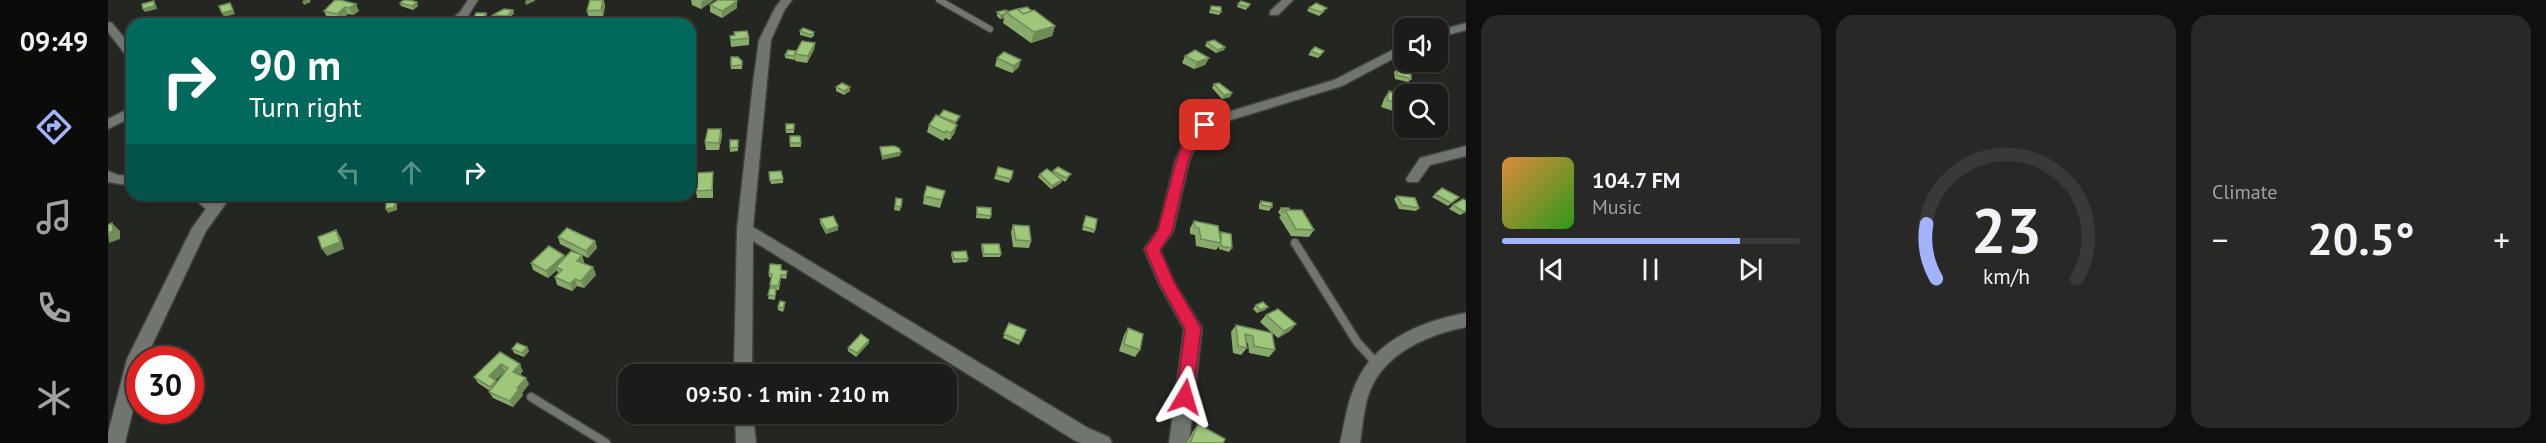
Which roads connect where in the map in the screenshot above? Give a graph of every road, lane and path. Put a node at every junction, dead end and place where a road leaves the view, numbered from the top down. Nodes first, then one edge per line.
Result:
1 (473, 0) edge
2 (787, 0) edge
3 (939, 0) edge
4 (1288, 0) edge
5 (1274, 13) dead end
6 (459, 18) edge
7 (108, 25) edge
8 (1466, 26) edge
9 (990, 30) dead end
10 (1448, 32) edge
11 (126, 48) edge
12 (1394, 53) edge
13 (126, 114) edge
14 (108, 125) edge
15 (1466, 151) edge
16 (108, 176) edge
17 (1413, 179) dead end
18 (126, 181) edge
19 (220, 202) edge
20 (746, 229) junction
21 (1295, 243) dead end
22 (1466, 321) edge
23 (743, 364) edge
24 (1378, 365) junction
25 (531, 397) dead end
26 (745, 424) edge
27 (115, 443) edge
28 (606, 443) edge
29 (746, 443) edge
30 (1102, 443) edge
31 (1179, 443) edge
32 (1350, 443) edge

1 - 6 street
2 - 20 street
3 - 9 lane
4 - 5 street
7 - 11 street
8 - 10 street
12 - 31 street
13 - 14 street
15 - 17 street
16 - 18 street
19 - 27 street
20 - 23 street
20 - 30 street
21 - 24 lane
22 - 24 street
24 - 32 street
25 - 28 lane
26 - 29 street

